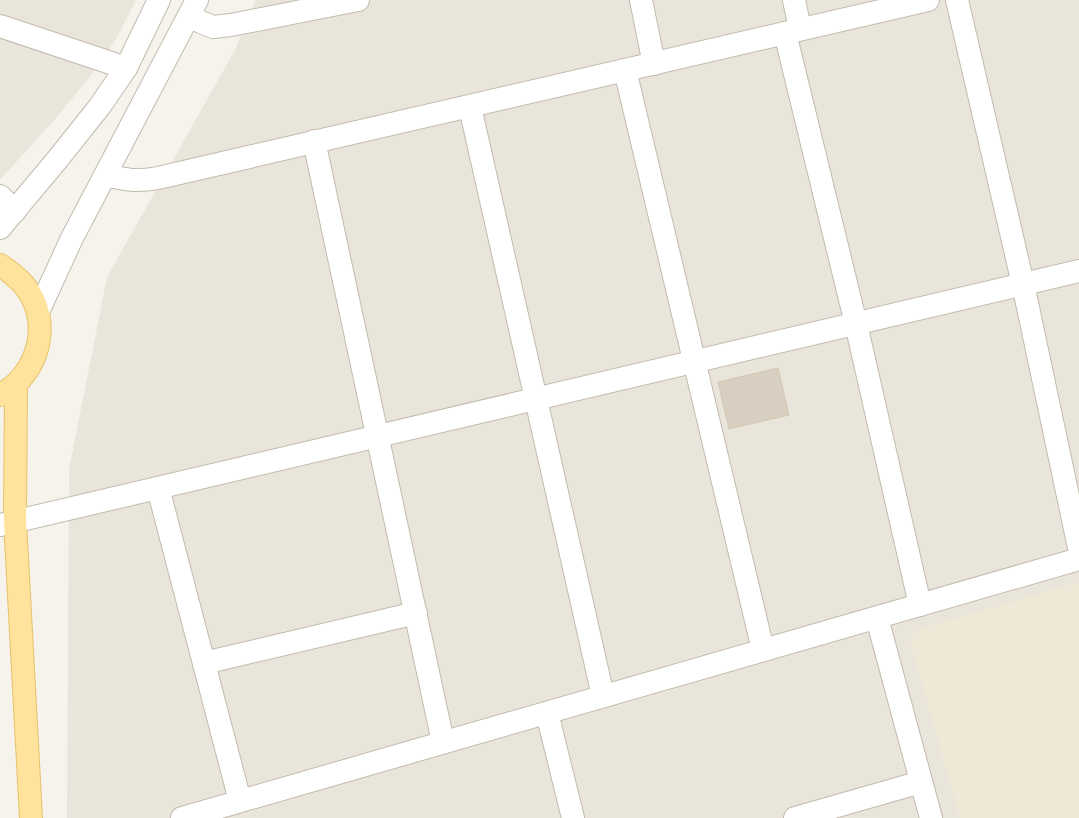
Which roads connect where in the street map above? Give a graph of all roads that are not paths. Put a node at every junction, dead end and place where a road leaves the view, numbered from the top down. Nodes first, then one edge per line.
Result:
1 (159, 0) edge
2 (358, 0) edge
3 (641, 0) edge
4 (794, 0) edge
5 (928, 0) edge
6 (957, 0) edge
7 (193, 8) edge
8 (0, 26) edge
9 (792, 31) junction
10 (654, 64) junction
11 (126, 68) junction
12 (625, 70) junction
13 (470, 106) junction
14 (314, 142) junction
15 (106, 175) junction
16 (8, 203) edge
17 (0, 228) edge
18 (0, 265) edge
19 (1079, 271) edge
20 (1023, 284) junction
21 (38, 312) junction
22 (856, 324) junction
23 (694, 362) junction
24 (8, 390) edge
25 (536, 399) junction
26 (377, 436) junction
27 (158, 488) junction
28 (8, 523) edge
29 (1079, 548) edge
30 (1079, 559) edge
31 (920, 605) junction
32 (416, 613) junction
33 (877, 618) junction
34 (763, 650) junction
35 (204, 663) junction
36 (603, 696) junction
37 (547, 713) junction
38 (444, 742) junction
39 (921, 782) junction
40 (240, 801) junction
41 (215, 813) edge
42 (31, 818) edge
43 (182, 818) edge
44 (574, 818) edge
45 (795, 818) edge
46 (931, 818) edge

1 - 11 street
2 - 7 street
3 - 10 street
4 - 9 street
5 - 9 street
6 - 20 street
7 - 15 street
8 - 11 street
9 - 10 street
9 - 22 street
10 - 12 street
11 - 16 street
12 - 13 street
12 - 23 street
13 - 14 street
13 - 25 street
14 - 15 street
14 - 26 street
15 - 21 street
16 - 17 street
18 - 21 main road
19 - 20 street
20 - 22 street
20 - 29 street
21 - 24 main road
22 - 23 street
22 - 31 street
23 - 25 street
23 - 34 street
24 - 28 main road
25 - 26 street
25 - 36 street
26 - 27 street
26 - 32 street
27 - 28 street
27 - 35 street
28 - 42 main road
30 - 31 street
31 - 33 street
32 - 35 street
32 - 38 street
33 - 34 street
33 - 39 street
34 - 36 street
35 - 40 street
36 - 37 street
37 - 38 street
37 - 44 street
38 - 40 street
39 - 45 street
39 - 46 street
40 - 41 street
41 - 43 street

